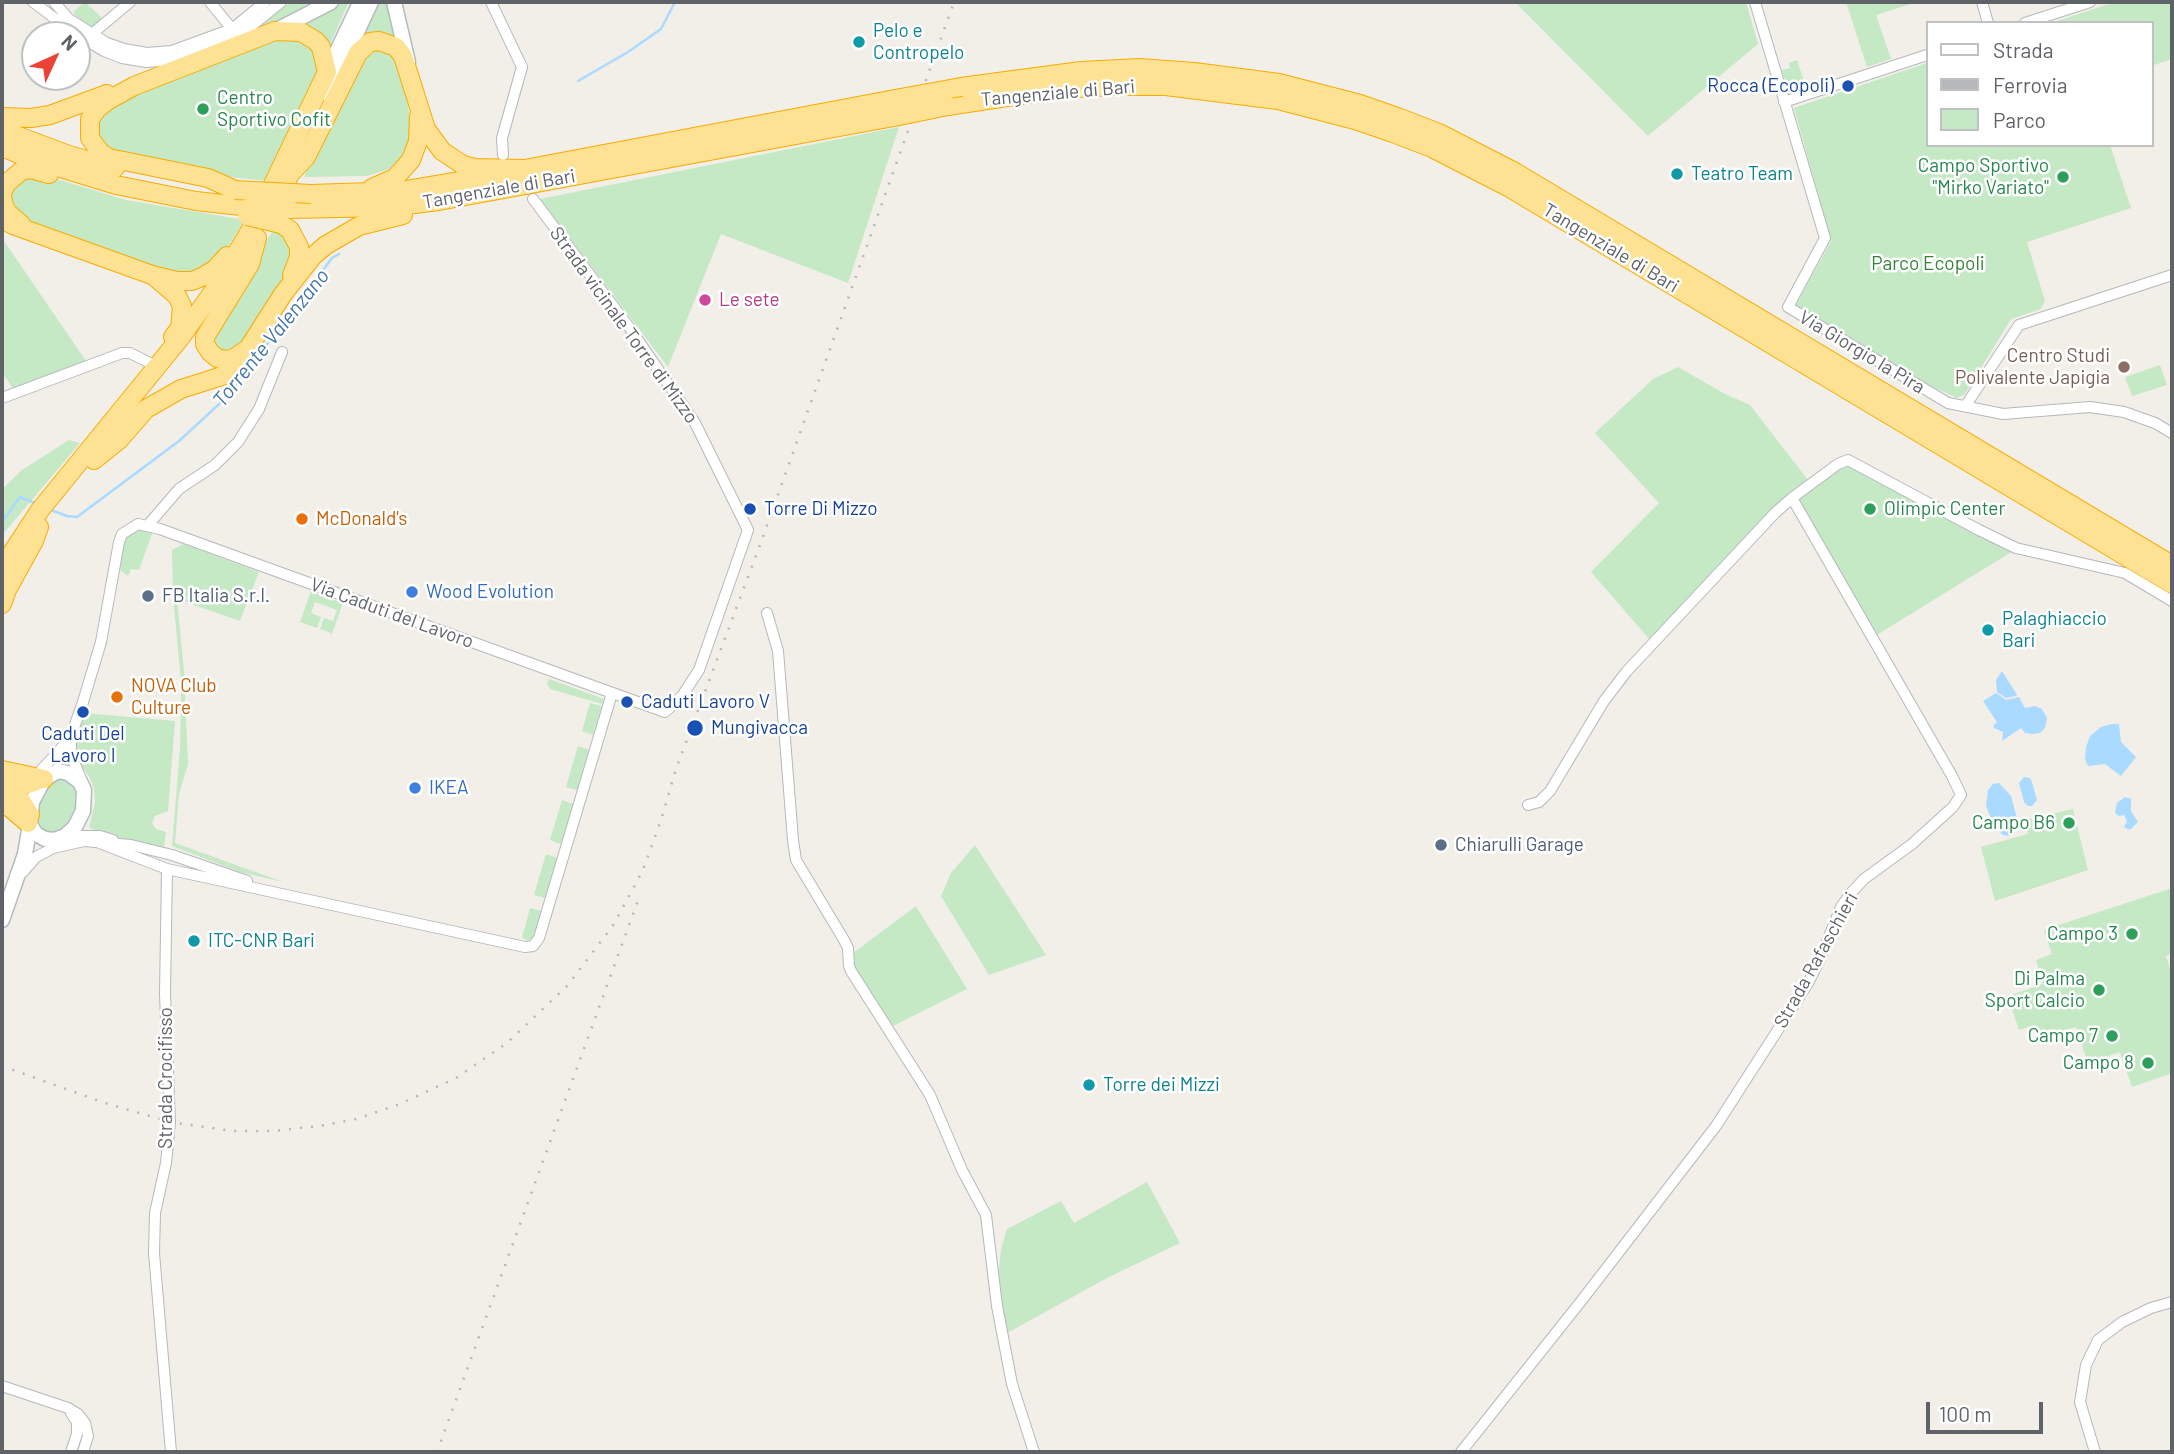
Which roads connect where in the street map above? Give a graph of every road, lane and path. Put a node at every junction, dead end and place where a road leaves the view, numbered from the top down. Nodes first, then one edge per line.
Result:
1 (33, 2) edge
2 (54, 2) edge
3 (130, 2) edge
4 (210, 2) edge
5 (265, 2) edge
6 (281, 2) edge
7 (331, 2) edge
8 (361, 2) edge
9 (371, 2) edge
10 (394, 2) edge
11 (491, 2) edge
12 (1755, 2) edge
13 (1982, 2) edge
14 (2090, 2) edge
15 (58, 21) edge
16 (1987, 21) edge
17 (2031, 21) edge
18 (232, 29) junction
19 (275, 31) junction
20 (92, 34) junction
21 (91, 44) edge
22 (1926, 55) edge
23 (408, 68) junction
24 (327, 72) junction
25 (134, 86) junction
26 (1784, 102) junction
27 (897, 107) junction
28 (419, 108) junction
29 (2, 117) edge
30 (2, 130) edge
31 (2, 147) edge
32 (503, 155) dead end
33 (524, 169) junction
34 (290, 174) junction
35 (116, 185) junction
36 (508, 189) junction
37 (235, 190) junction
38 (354, 193) junction
39 (533, 199) dead end
40 (285, 217) junction
41 (2, 219) edge
42 (252, 222) junction
43 (37, 233) junction
44 (152, 275) junction
45 (2172, 275) edge
46 (283, 294) junction
47 (246, 350) junction
48 (282, 352) dead end
49 (152, 364) junction
50 (2, 398) edge
51 (127, 404) junction
52 (1966, 405) junction
53 (2172, 433) edge
54 (94, 460) junction
55 (1792, 498) junction
56 (40, 520) junction
57 (148, 525) junction
58 (748, 530) joint
59 (2137, 544) junction
60 (2, 551) edge
61 (2172, 554) edge
62 (2172, 565) edge
63 (2, 568) edge
64 (2172, 584) edge
65 (2, 585) edge
66 (2172, 601) edge
67 (2, 604) edge
68 (767, 614) dead end
69 (612, 694) junction
70 (72, 733) junction
71 (2, 770) edge
72 (39, 775) junction
73 (2, 785) edge
74 (84, 790) junction
75 (2, 801) edge
76 (1528, 805) dead end
77 (30, 820) junction
78 (65, 836) junction
79 (97, 842) junction
80 (131, 845) junction
81 (167, 869) junction
82 (16, 881) junction
83 (291, 896) junction
84 (4, 914) edge
85 (2172, 1302) edge
86 (2, 1386) edge
87 (68, 1408) junction
88 (71, 1452) edge
89 (83, 1452) edge
90 (171, 1452) edge
91 (1034, 1452) edge
92 (1461, 1452) edge
93 (2095, 1452) edge

1 - 15 street
2 - 20 street
3 - 20 street
4 - 18 street
5 - 18 street
6 - 21 street
7 - 19 main road
8 - 24 main road
9 - 34 main road
10 - 23 main road
11 - 32 street
12 - 26 street, Via Giorgio la Pira
13 - 16 street
14 - 17 street
18 - 20 street
19 - 24 highway
19 - 25 highway
22 - 26 street
23 - 28 highway
23 - 34 highway
24 - 42 highway
25 - 29 highway
25 - 37 highway
26 - 52 street, Via Giorgio la Pira
27 - 33 highway, Tangenziale di Bari
27 - 36 highway, Tangenziale di Bari
27 - 59 highway, Tangenziale di Bari, bridge
27 - 64 highway, Tangenziale di Bari, bridge
28 - 33 highway
28 - 38 highway
30 - 37 highway, Tangenziale di Bari
31 - 35 highway, Tangenziale di Bari
33 - 38 highway, Tangenziale di Bari
34 - 42 highway
35 - 42 highway, Tangenziale di Bari
35 - 43 highway
36 - 40 highway, Tangenziale di Bari
36 - 46 highway
37 - 38 highway, Tangenziale di Bari, bridge
39 - 58 street, Strada vicinale Torre di Mizzo
40 - 42 highway, Tangenziale di Bari, bridge
40 - 46 highway
41 - 43 highway
42 - 44 highway
42 - 47 highway
42 - 51 highway
42 - 54 highway
43 - 44 highway
44 - 49 highway
45 - 52 street
46 - 47 highway
47 - 54 highway
48 - 57 street
49 - 50 street
49 - 51 highway
51 - 56 highway
52 - 53 street
54 - 56 highway
55 - 66 street
55 - 76 street
55 - 92 street, Strada Rafaschieri
56 - 60 highway
56 - 63 highway
56 - 65 highway
56 - 67 highway
57 - 69 street, Via Caduti del Lavoro
57 - 70 street
58 - 69 street, Via Caduti del Lavoro
59 - 61 highway
59 - 62 highway, Tangenziale di Bari
68 - 91 street
69 - 83 street
70 - 72 street
70 - 74 street
71 - 72 highway
72 - 73 highway
72 - 74 main road
72 - 77 main road
73 - 77 highway
74 - 78 main road
75 - 77 highway
77 - 78 main road
77 - 82 main road
78 - 80 street
79 - 80 street
79 - 81 street
79 - 82 street
80 - 83 street
81 - 83 street
81 - 90 street, Strada Crocifisso
82 - 84 main road
85 - 93 street
86 - 87 street
87 - 88 street
87 - 89 street

